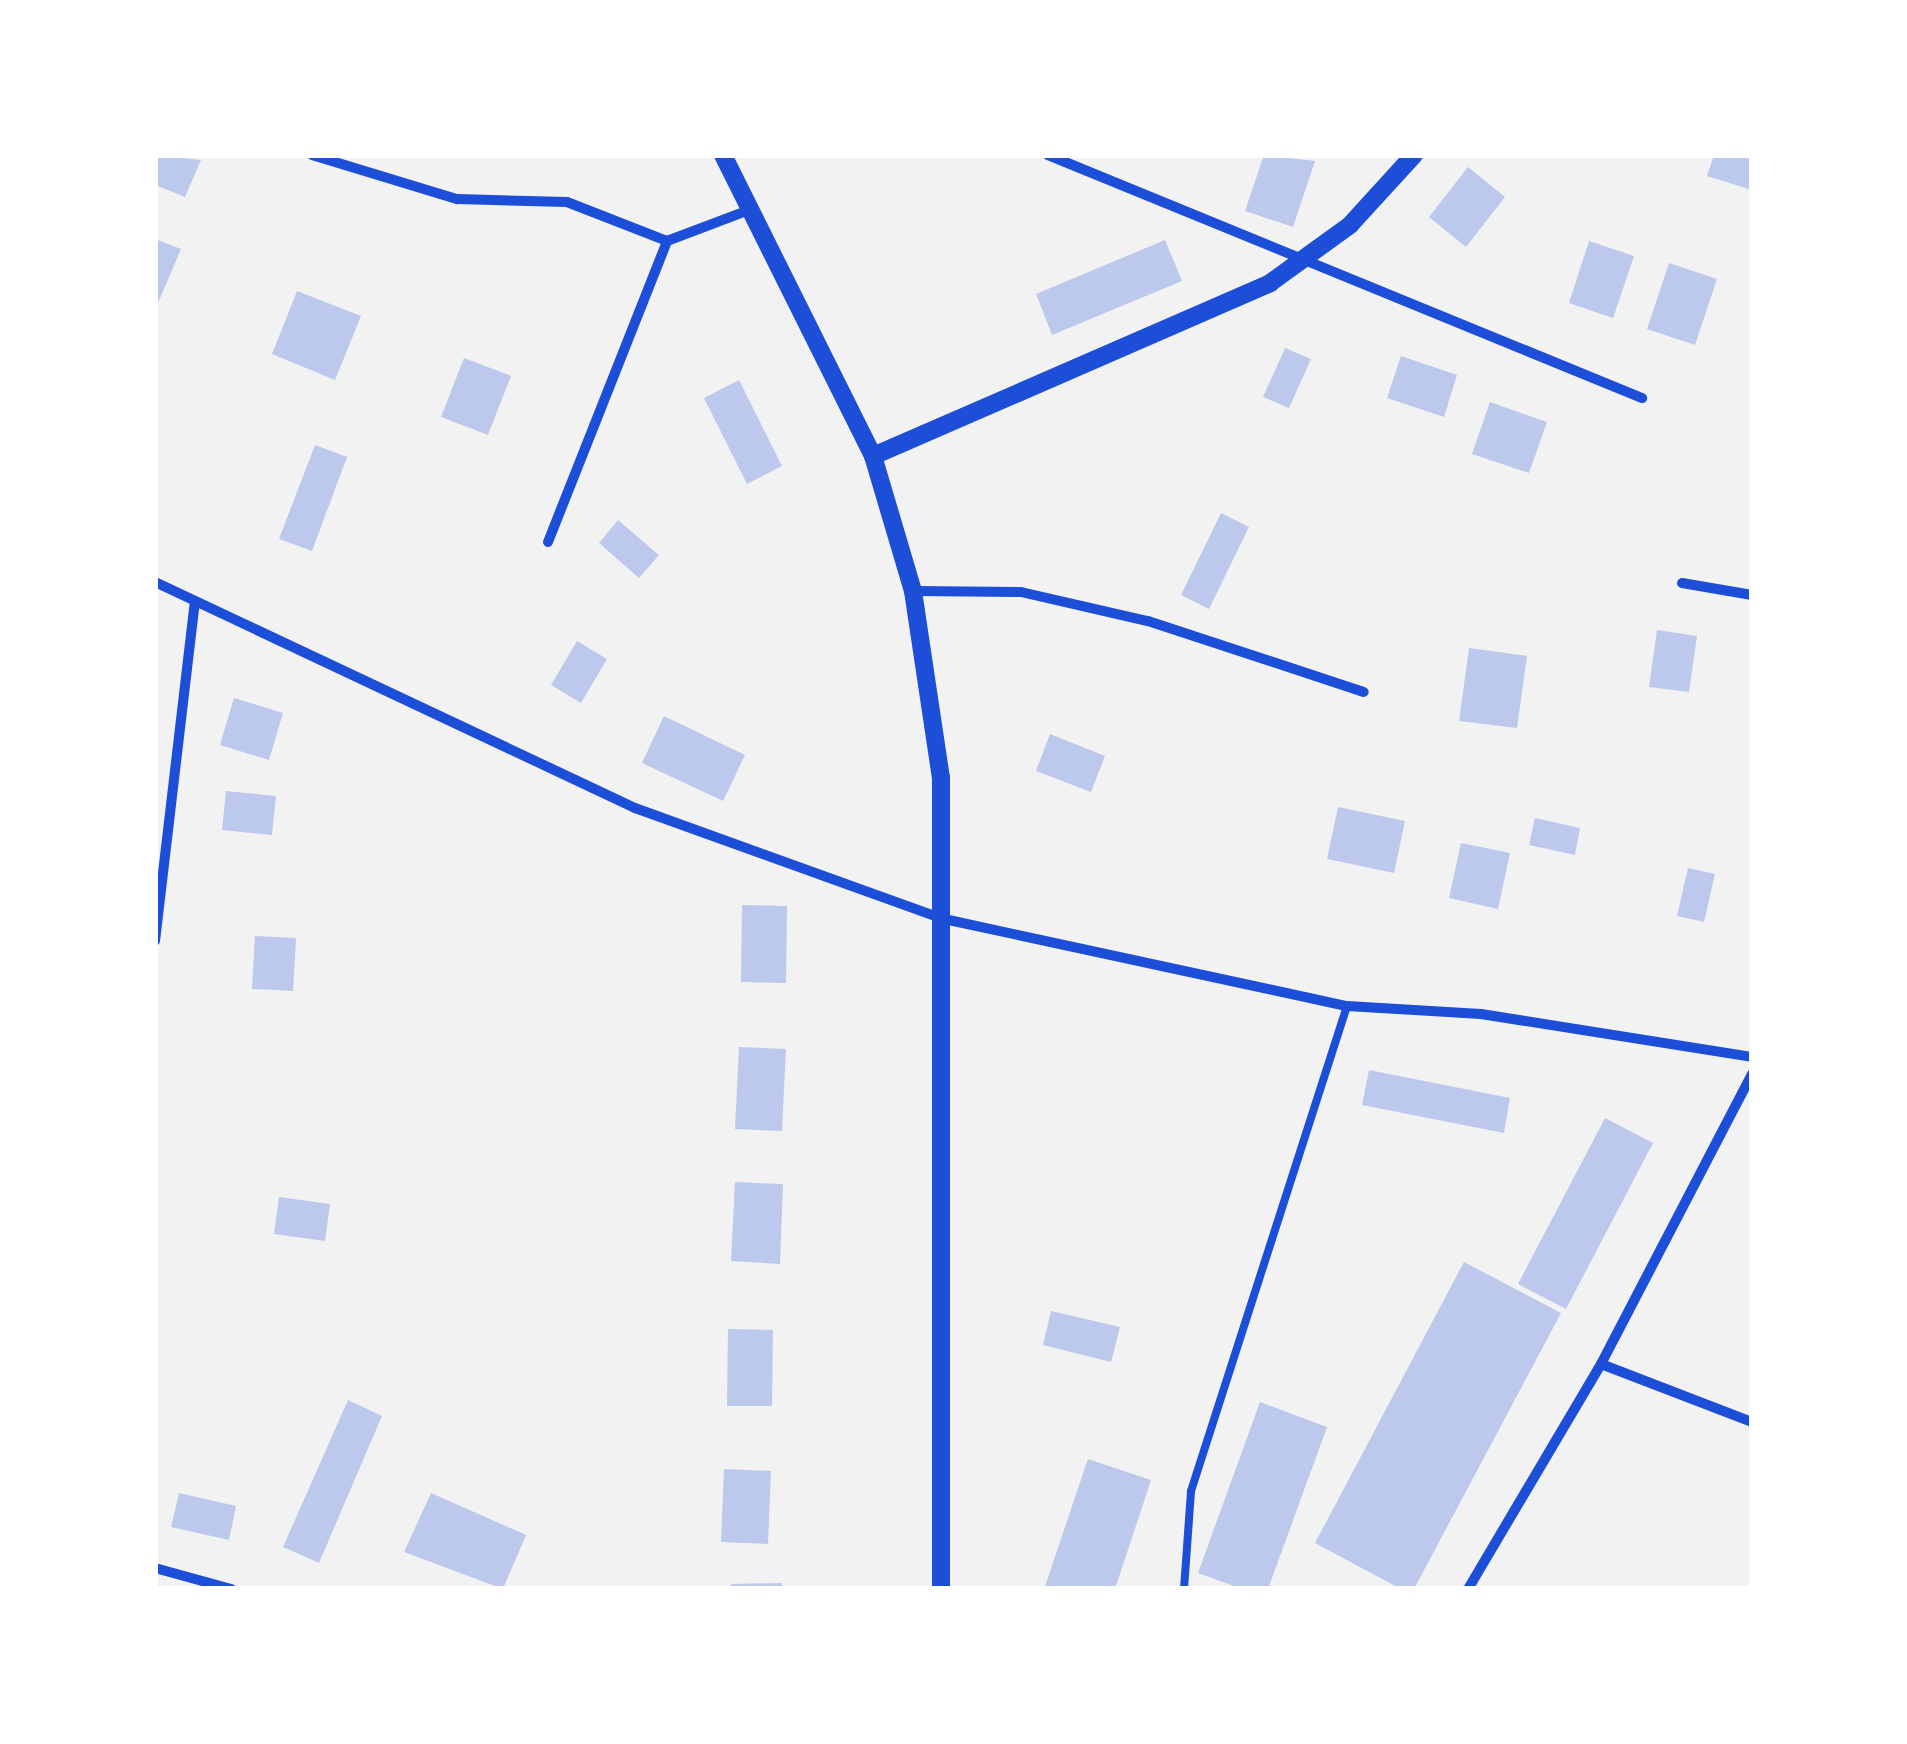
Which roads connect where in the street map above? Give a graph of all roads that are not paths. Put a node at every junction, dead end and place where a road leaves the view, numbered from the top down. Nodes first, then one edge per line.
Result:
1 (312, 155) edge
2 (723, 155) edge
3 (1048, 155) edge
4 (1414, 155) edge
5 (749, 210) junction
6 (667, 241) junction
7 (1297, 263) junction
8 (1642, 398) dead end
9 (873, 456) junction
10 (548, 542) dead end
11 (155, 582) edge
12 (1682, 584) dead end
13 (913, 590) junction
14 (1752, 595) edge
15 (195, 601) junction
16 (1364, 692) dead end
17 (944, 919) junction
18 (155, 942) edge
19 (1346, 1006) junction
20 (1752, 1057) edge
21 (1752, 1074) edge
22 (1601, 1364) junction
23 (1752, 1422) edge
24 (155, 1568) edge
25 (230, 1589) edge
26 (941, 1589) edge
27 (1184, 1589) edge
28 (1468, 1589) edge

1 - 6 street
2 - 5 street
3 - 7 street
4 - 7 street
5 - 6 street
5 - 9 street
6 - 10 street
7 - 8 street
7 - 9 street
9 - 13 street
11 - 15 street
12 - 14 street
13 - 16 street
13 - 17 street
15 - 17 street
15 - 18 street
17 - 19 street
17 - 26 street
19 - 20 street
19 - 27 lane
21 - 22 street
22 - 23 street
22 - 28 street
24 - 25 street

